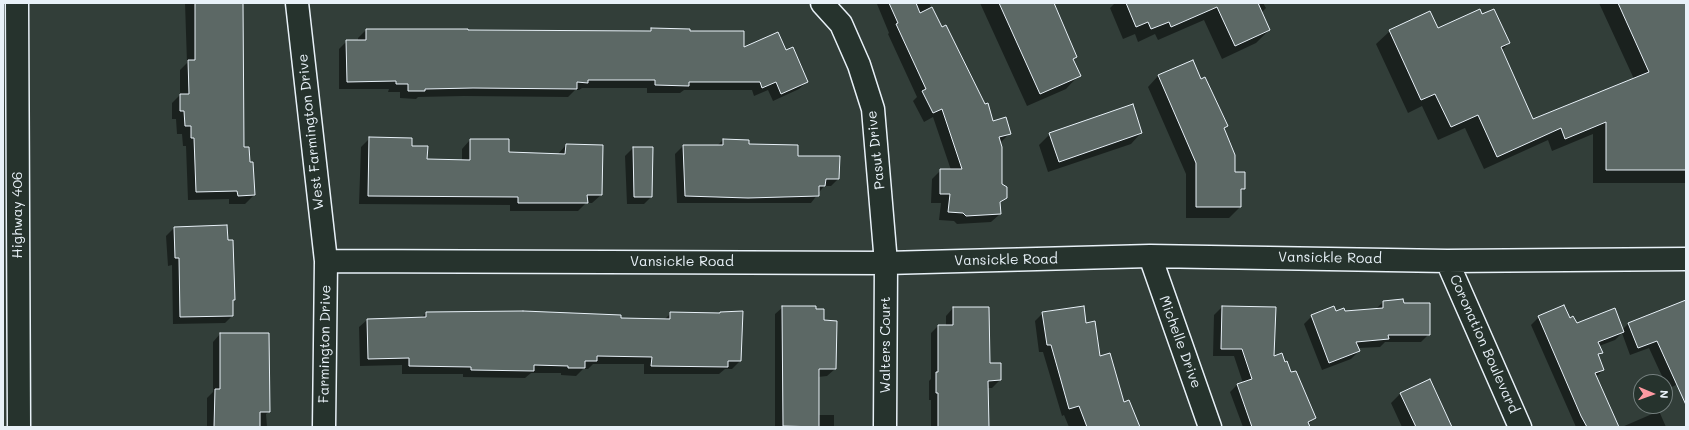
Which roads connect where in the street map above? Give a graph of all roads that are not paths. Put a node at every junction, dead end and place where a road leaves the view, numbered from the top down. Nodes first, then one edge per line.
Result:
1 (17, 3) edge
2 (297, 3) edge
3 (822, 3) edge
4 (1150, 256) junction
5 (1686, 260) edge
6 (326, 261) junction
7 (1447, 261) junction
8 (886, 263) junction
9 (19, 427) edge
10 (324, 427) edge
11 (886, 427) edge
12 (1210, 427) edge
13 (1520, 427) edge

1 - 9 main road, Highway 406
2 - 6 main road, West Farmington Drive
3 - 8 main road, Pasut Drive
4 - 7 main road, Vansickle Road
4 - 8 main road, Vansickle Road
4 - 12 main road, Michelle Drive
5 - 7 main road, Vansickle Road
6 - 8 main road, Vansickle Road
6 - 10 main road, Farmington Drive
7 - 13 main road, Coronation Boulevard
8 - 11 main road, Walters Court

